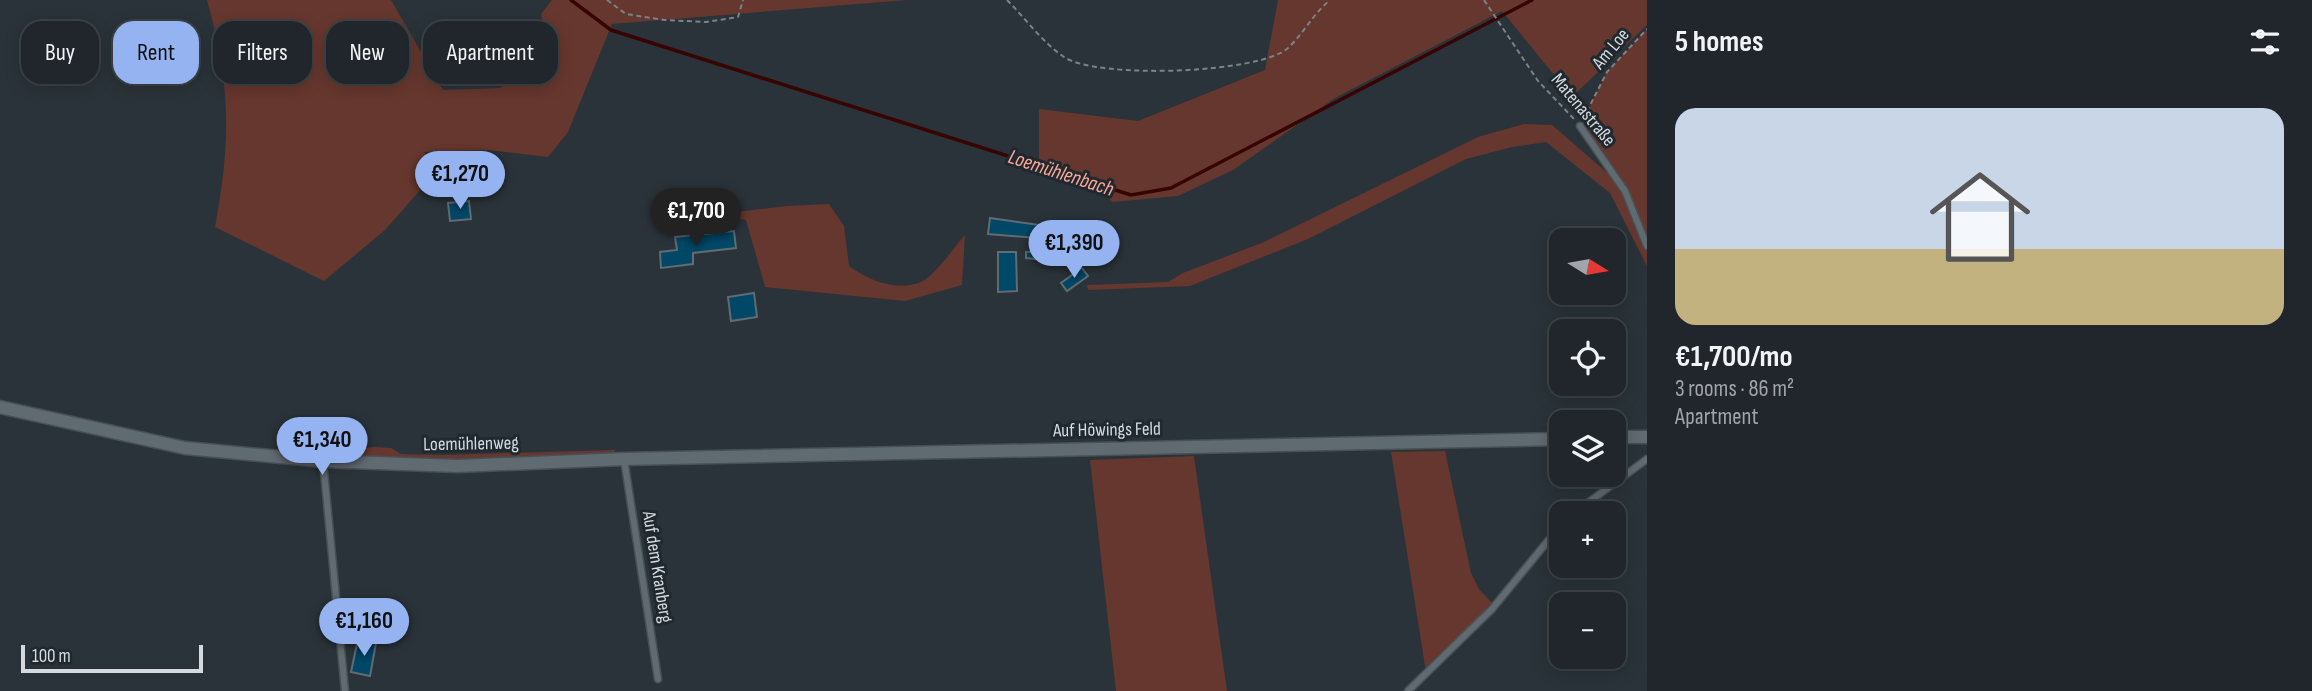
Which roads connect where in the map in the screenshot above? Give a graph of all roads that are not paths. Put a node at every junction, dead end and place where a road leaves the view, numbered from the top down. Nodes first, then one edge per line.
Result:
1 (1580, 125) road end
2 (1647, 246) edge
3 (0, 407) edge
4 (1626, 437) edge
5 (1647, 437) edge
6 (1549, 439) edge
7 (624, 459) junction
8 (653, 459) joint
9 (1647, 459) edge
10 (323, 461) junction
11 (1590, 501) edge
12 (1549, 540) edge
13 (658, 679) dead end
14 (345, 691) edge
15 (1408, 691) edge

1 - 2 lane, Matenastraße
3 - 10 street, Loemühlenweg
4 - 5 street
6 - 8 street, Auf Höwings Feld
7 - 8 street, Loemühlenweg
7 - 10 street, Loemühlenweg
7 - 13 lane, Auf dem Kranberg
9 - 11 lane
10 - 14 lane
12 - 15 lane

